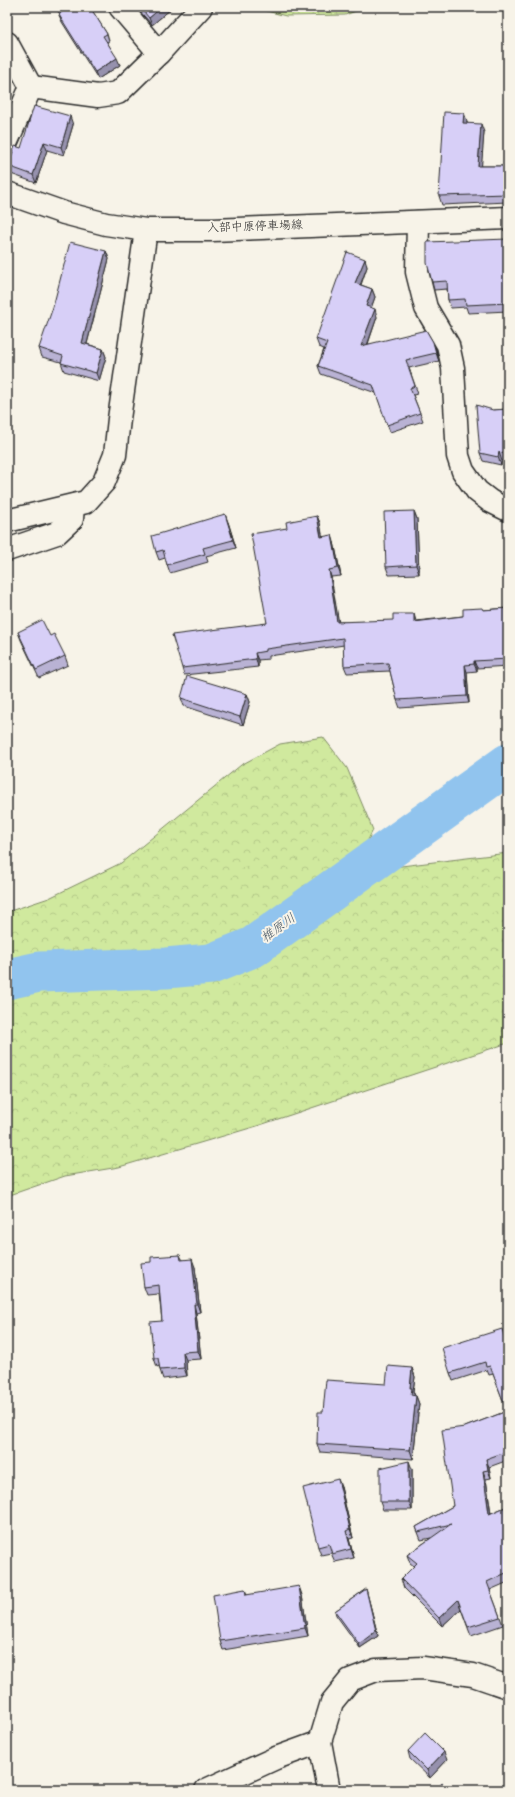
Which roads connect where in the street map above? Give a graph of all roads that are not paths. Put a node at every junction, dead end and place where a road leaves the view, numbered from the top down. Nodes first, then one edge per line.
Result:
1 (120, 7) edge
2 (201, 7) edge
3 (7, 43) edge
4 (159, 53) junction
5 (31, 87) junction
6 (7, 141) edge
7 (7, 193) edge
8 (508, 218) edge
9 (418, 222) junction
10 (146, 230) junction
11 (73, 506) junction
12 (508, 510) edge
13 (7, 519) edge
14 (7, 550) edge
15 (508, 1687) edge
16 (320, 1742) junction
17 (326, 1789) edge
18 (206, 1790) edge

1 - 4 street
2 - 4 street
3 - 5 street
4 - 5 street
5 - 6 street
7 - 10 street, 入部中原停車場線
8 - 9 street, 入部中原停車場線
9 - 10 street, 入部中原停車場線
9 - 12 street
10 - 11 street
11 - 13 street
11 - 14 street
15 - 16 street
16 - 17 street
16 - 18 street

